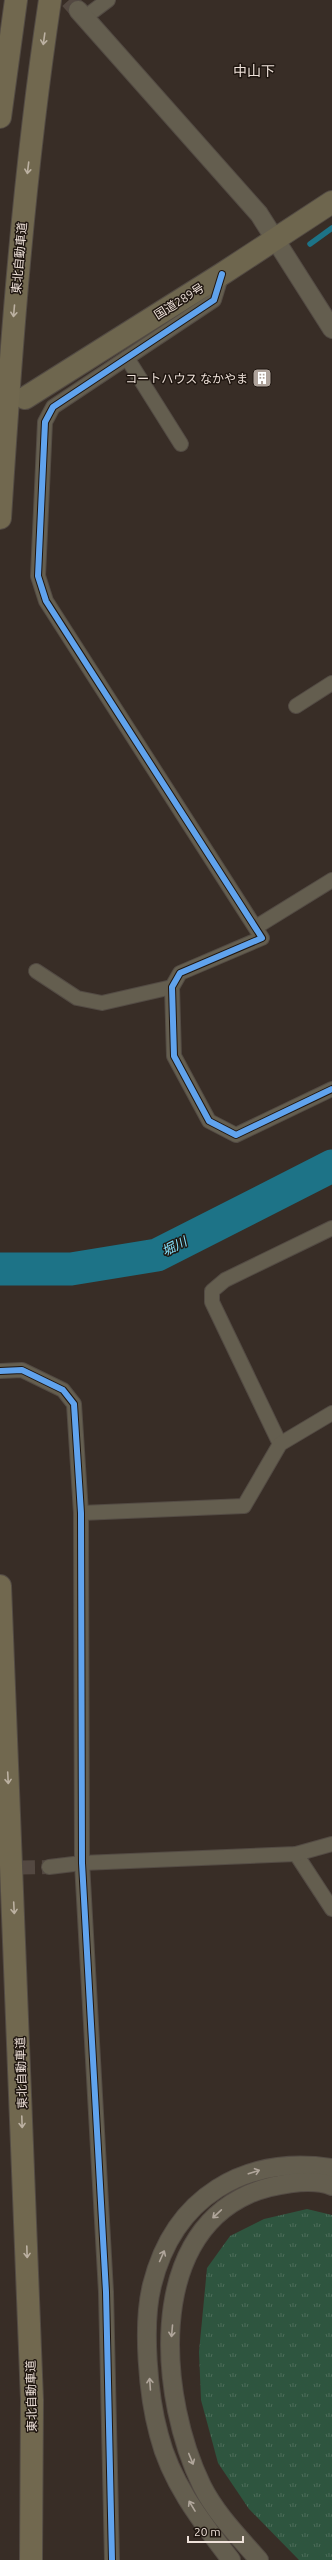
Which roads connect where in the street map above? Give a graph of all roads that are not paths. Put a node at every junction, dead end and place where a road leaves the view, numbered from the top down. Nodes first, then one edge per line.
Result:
1 (16, 0) edge
2 (50, 0) edge
3 (108, 0) edge
4 (83, 9) edge
5 (0, 117) edge
6 (332, 202) edge
7 (275, 238) junction
8 (222, 274) junction
9 (332, 329) edge
10 (127, 358) junction
11 (25, 398) dead end
12 (181, 444) dead end
13 (0, 518) edge
14 (332, 683) edge
15 (296, 706) dead end
16 (332, 880) edge
17 (256, 927) junction
18 (36, 971) dead end
19 (172, 987) junction
20 (332, 1089) edge
21 (332, 1228) edge
22 (0, 1371) edge
23 (332, 1413) edge
24 (280, 1444) junction
25 (81, 1513) junction
26 (0, 1586) edge
27 (332, 1844) edge
28 (296, 1854) junction
29 (82, 1863) junction
30 (49, 1867) tunnel mouth
31 (332, 1909) edge
32 (332, 2168) edge
33 (332, 2186) edge
34 (31, 2560) edge
35 (112, 2560) edge
36 (231, 2560) edge
37 (259, 2560) edge

1 - 5 highway
2 -> 13 highway, 東北自動車道
3 - 4 street
4 - 7 street
6 - 7 highway, 国道289号
7 - 8 highway, 国道289号
7 - 9 street
8 - 10 street
8 - 11 highway, 国道289号
10 - 12 street
10 - 17 street
14 - 15 street
16 - 17 street
17 - 19 street
18 - 19 street
19 - 20 street
21 - 24 street
22 - 25 street
23 - 24 street
24 - 25 street
25 - 29 street
26 -> 34 highway, 東北自動車道
27 - 28 street
28 - 29 street
28 - 31 street
29 - 30 street
29 - 35 street
36 -> 32 street
33 -> 37 street

